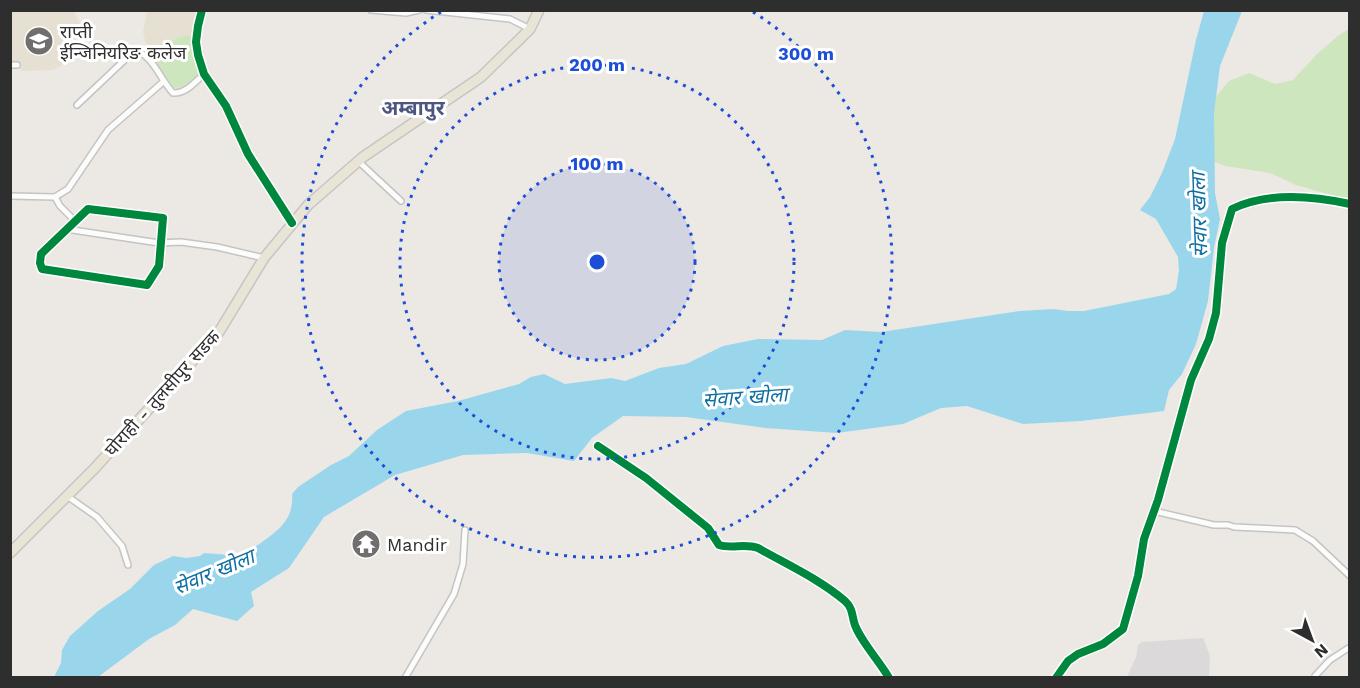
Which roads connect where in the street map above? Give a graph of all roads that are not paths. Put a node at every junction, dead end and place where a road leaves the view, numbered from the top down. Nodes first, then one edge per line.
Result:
1 (202, 10) edge
2 (371, 10) edge
3 (419, 10) edge
4 (426, 10) edge
5 (539, 10) edge
6 (530, 29) junction
7 (204, 74) junction
8 (163, 82) junction
9 (77, 105) dead end
10 (358, 161) junction
11 (10, 196) edge
12 (54, 197) junction
13 (401, 201) dead end
14 (1350, 204) edge
15 (75, 221) junction
16 (291, 223) junction
17 (66, 229) junction
18 (162, 243) junction
19 (264, 258) junction
20 (598, 446) dead end
21 (67, 496) junction
22 (1154, 512) junction
23 (465, 530) dead end
24 (10, 553) edge
25 (128, 566) dead end
26 (1350, 576) edge
27 (1350, 647) edge
28 (405, 678) edge
29 (889, 678) edge
30 (1056, 678) edge
31 (1316, 678) edge

1 - 7 street
2 - 3 street
4 - 6 street
5 - 6 main road, घोराही - तुलसीपुर सडक
6 - 10 main road, घोराही - तुलसीपुर सडक
7 - 8 street
7 - 16 street
8 - 9 street
8 - 12 street
10 - 13 street
10 - 16 main road, घोराही - तुलसीपुर सडक
11 - 12 street
12 - 15 street
14 - 22 street
15 - 17 street
15 - 18 street
16 - 19 main road, घोराही - तुलसीपुर सडक
17 - 18 street
17 - 18 street
18 - 19 street
19 - 21 main road, घोराही - तुलसीपुर सडक
20 - 29 street
21 - 24 main road, घोराही - तुलसीपुर सडक
21 - 25 street
22 - 26 street
22 - 30 street
23 - 28 street
27 - 31 street

